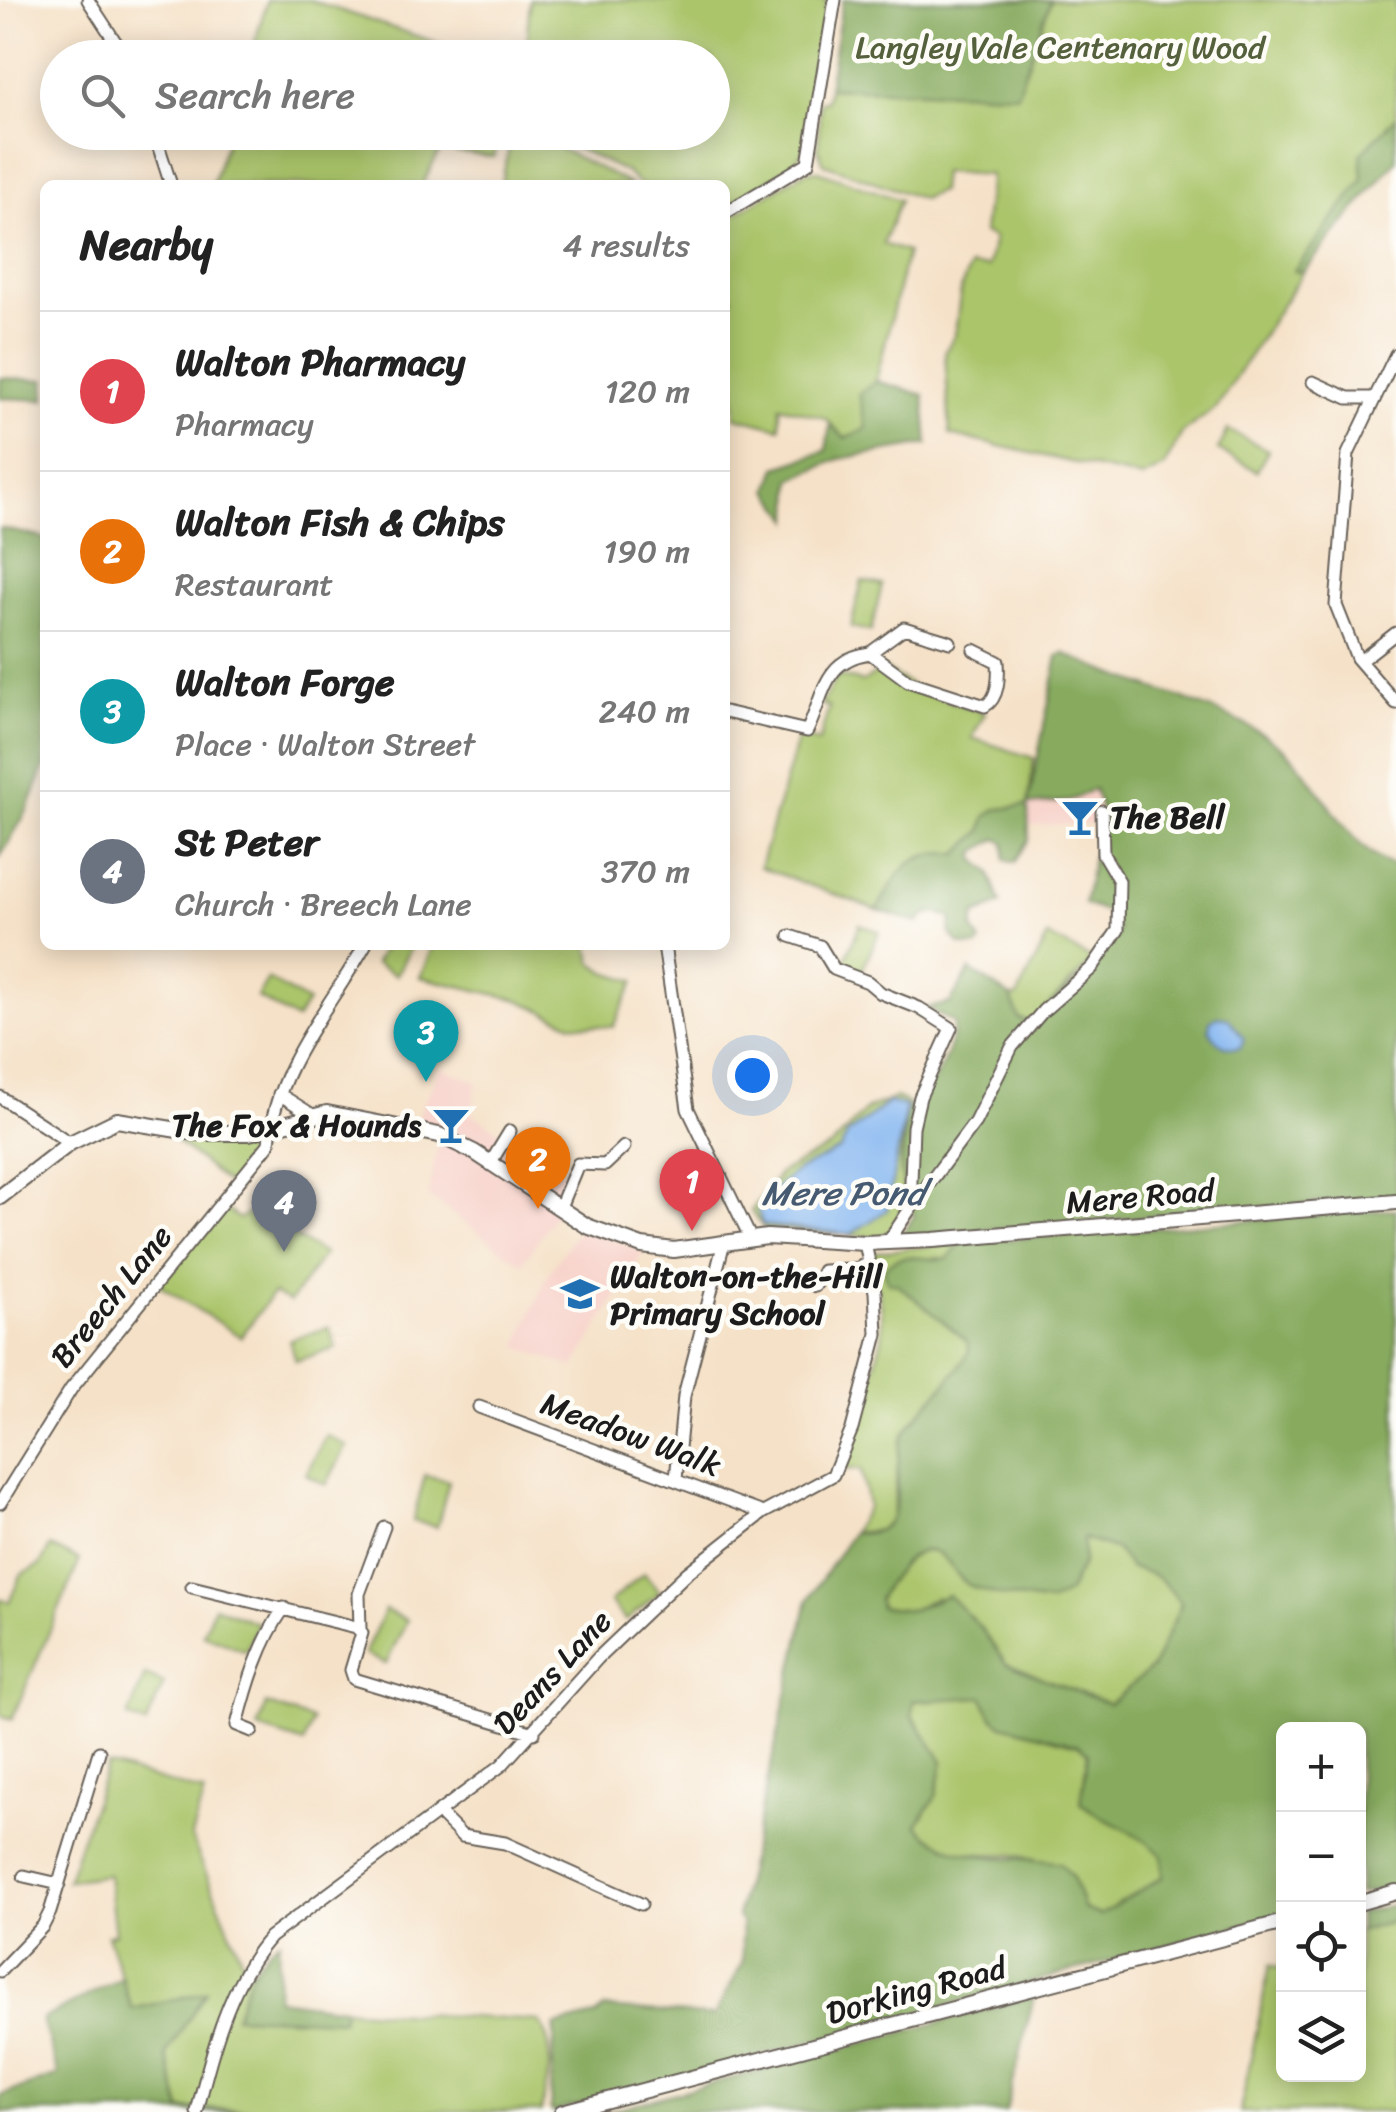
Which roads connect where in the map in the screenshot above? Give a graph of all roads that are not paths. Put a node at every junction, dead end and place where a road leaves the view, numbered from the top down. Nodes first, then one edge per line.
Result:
1 (88, 0) edge
2 (835, 0) edge
3 (114, 40) edge
4 (160, 150) edge
5 (169, 180) edge
6 (730, 210) edge
7 (1396, 354) edge
8 (1313, 382) dead end
9 (1375, 398) junction
10 (1396, 633) edge
11 (950, 642) dead end
12 (974, 650) dead end
13 (870, 653) junction
14 (1360, 661) junction
15 (1396, 703) edge
16 (730, 713) edge
17 (1102, 812) dead end
18 (790, 936) dead end
19 (362, 950) edge
20 (665, 950) edge
21 (278, 1094) junction
22 (0, 1097) edge
23 (311, 1114) junction
24 (269, 1130) junction
25 (510, 1131) dead end
26 (70, 1143) junction
27 (624, 1147) dead end
28 (490, 1162) junction
29 (0, 1198) edge
30 (1396, 1202) edge
31 (560, 1207) junction
32 (910, 1209) junction
33 (750, 1237) junction
34 (724, 1242) junction
35 (888, 1242) junction
36 (866, 1243) junction
37 (868, 1264) junction
38 (814, 1286) dead end
39 (479, 1407) dead end
40 (676, 1480) junction
41 (0, 1503) edge
42 (763, 1513) junction
43 (384, 1528) dead end
44 (192, 1588) dead end
45 (284, 1608) junction
46 (360, 1629) junction
47 (252, 1731) dead end
48 (534, 1733) junction
49 (100, 1752) dead end
50 (439, 1813) junction
51 (24, 1876) dead end
52 (59, 1884) junction
53 (1396, 1892) edge
54 (1361, 1902) edge
55 (641, 1904) dead end
56 (1276, 1924) edge
57 (0, 1971) edge
58 (197, 2112) edge
59 (562, 2112) edge

1 - 3 street
2 - 6 street
4 - 5 street
7 - 9 street
8 - 9 street
9 - 14 street
10 - 14 street
11 - 13 street
12 - 13 street
13 - 16 street
14 - 15 street
17 - 32 street
18 - 32 street
19 - 21 street, Breech Lane
20 - 33 street
21 - 23 street
21 - 24 street, Breech Lane
22 - 26 street
23 - 24 main road
23 - 28 main road, Mere Road
24 - 26 main road
24 - 41 street, Breech Lane
25 - 28 street
26 - 29 main road
27 - 31 street
28 - 31 main road, Mere Road
30 - 35 main road, Mere Road
31 - 34 main road, Mere Road
32 - 35 street
33 - 34 main road, Mere Road
33 - 36 main road, Mere Road
34 - 40 street
35 - 36 main road, Mere Road
36 - 37 street, Deans Lane
37 - 38 street
37 - 42 street, Deans Lane
39 - 40 street, Meadow Walk
40 - 42 street, Meadow Walk
42 - 48 street, Deans Lane
43 - 46 street
44 - 45 street
45 - 46 street
45 - 47 street
46 - 48 street
48 - 50 street, Deans Lane
49 - 52 street
50 - 55 street
50 - 58 street, Deans Lane
51 - 52 street
52 - 57 street
53 - 54 main road
56 - 59 main road, Dorking Road

